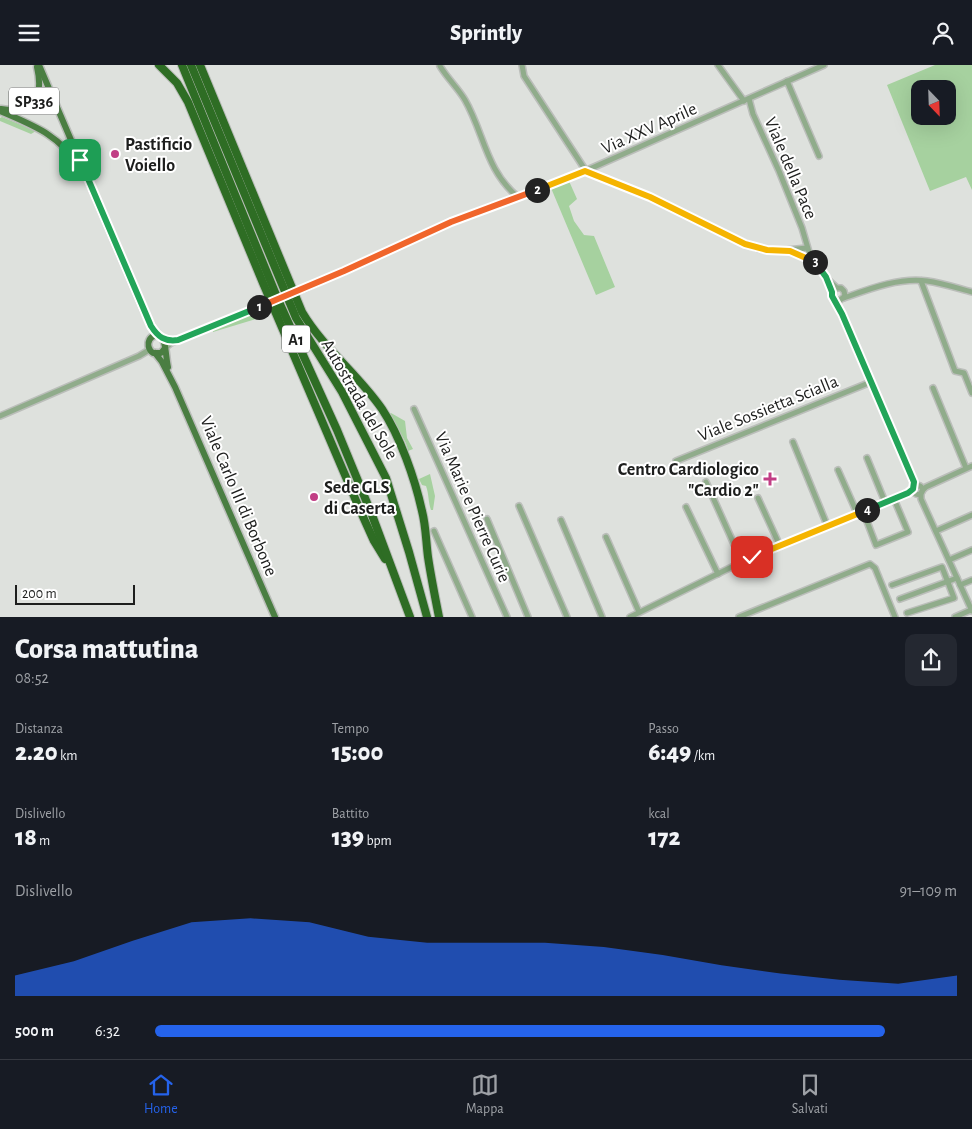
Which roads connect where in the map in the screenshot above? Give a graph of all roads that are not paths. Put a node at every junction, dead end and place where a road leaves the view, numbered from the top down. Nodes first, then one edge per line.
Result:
1 (38, 65) edge
2 (159, 65) edge
3 (182, 65) edge
4 (191, 65) edge
5 (200, 65) edge
6 (522, 65) edge
7 (718, 65) edge
8 (808, 65) edge
9 (824, 65) edge
10 (440, 66) edge
11 (812, 70) junction
12 (787, 81) junction
13 (747, 100) junction
14 (0, 110) edge
15 (819, 156) dead end
16 (586, 171) junction
17 (90, 184) junction
18 (518, 197) junction
19 (807, 248) junction
20 (790, 251) junction
21 (814, 260) junction
22 (921, 281) junction
23 (838, 290) junction
24 (861, 292) junction
25 (972, 292) edge
26 (843, 299) junction
27 (835, 300) junction
28 (144, 311) junction
29 (842, 314) junction
30 (161, 337) junction
31 (149, 340) junction
32 (178, 340) junction
33 (165, 348) junction
34 (152, 352) junction
35 (871, 382) junction
36 (175, 387) junction
37 (933, 388) dead end
38 (972, 393) edge
39 (414, 409) dead end
40 (0, 416) edge
41 (793, 442) dead end
42 (867, 458) dead end
43 (676, 461) dead end
44 (969, 467) edge
45 (838, 470) dead end
46 (706, 482) dead end
47 (918, 490) junction
48 (758, 498) dead end
49 (894, 499) junction
50 (885, 502) junction
51 (519, 506) dead end
52 (686, 507) dead end
53 (863, 511) junction
54 (857, 513) junction
55 (972, 515) edge
56 (486, 519) dead end
57 (561, 520) dead end
58 (827, 525) junction
59 (434, 531) dead end
60 (936, 531) junction
61 (606, 537) dead end
62 (780, 546) junction
63 (972, 550) edge
64 (949, 560) junction
65 (742, 562) junction
66 (393, 573) junction
67 (718, 574) junction
68 (957, 578) junction
69 (972, 580) edge
70 (948, 581) junction
71 (892, 585) dead end
72 (960, 585) junction
73 (900, 599) dead end
74 (971, 609) edge
75 (639, 612) junction
76 (907, 613) dead end
77 (753, 614) edge
78 (275, 617) edge
79 (410, 617) edge
80 (427, 617) edge
81 (439, 617) edge
82 (472, 617) edge
83 (507, 617) edge
84 (528, 617) edge
85 (567, 617) edge
86 (602, 617) edge
87 (630, 617) edge
88 (739, 617) edge
89 (895, 617) edge
90 (955, 617) edge

1 - 14 main road, SP336
1 - 17 main road, Viale Carlo III di Borbone / SP336
2 - 66 highway
3 - 66 highway, Autostrada del Sole / A1
4 - 80 highway, Autostrada del Sole / A1
5 - 81 highway
6 - 16 street
7 - 13 street, Viale della Pace
8 - 11 street
9 - 11 street, Via XXV Aprile
10 - 18 street
11 - 12 street, Via XXV Aprile
12 - 13 street, Via XXV Aprile
12 - 15 street
13 - 16 street, Via XXV Aprile
13 - 19 street, Viale della Pace
14 - 17 main road, Viale Carlo III di Borbone / SP336
16 - 18 street, Via XXV Aprile
16 - 20 street
17 - 28 main road, Viale Carlo III di Borbone / SP336
18 - 32 street, Via XXV Aprile, bridge
19 - 20 street
19 - 21 street, Viale della Pace
20 - 21 street
21 - 23 street
22 - 24 street
22 - 25 street
22 - 38 street
23 - 24 street
23 - 26 street
23 - 27 street
24 - 26 street
26 - 27 street
26 - 29 street
27 - 29 street
28 - 30 main road, Viale Carlo III di Borbone / SP336
28 - 31 main road, Viale Carlo III di Borbone / SP336
29 - 35 street
30 - 31 main road
30 - 32 street, Via XXV Aprile
30 - 33 main road, Viale Carlo III di Borbone / SP336
31 - 34 main road, Viale Carlo III di Borbone / SP336
32 - 33 street, Via XXV Aprile
33 - 34 main road
33 - 36 main road, Viale Carlo III di Borbone / SP336
34 - 36 main road, Viale Carlo III di Borbone / SP336
34 - 40 street
35 - 43 street, Viale Sossietta Scialla
35 - 47 street
36 - 78 main road, Viale Carlo III di Borbone / SP336
37 - 44 street
39 - 83 street, Via Marie e Pierre Curie
41 - 58 street
42 - 50 street
44 - 47 street
45 - 54 street
46 - 65 street
47 - 49 street
47 - 60 street
48 - 62 street
49 - 50 street
49 - 53 street
50 - 53 street
51 - 85 street
52 - 67 street
53 - 54 street
54 - 58 street
55 - 60 street
56 - 84 street
57 - 86 street
58 - 62 street
59 - 82 street
60 - 64 street
61 - 75 street
62 - 65 street
63 - 64 street
64 - 68 street
65 - 67 street
66 - 79 highway, Autostrada del Sole / A1
67 - 75 street
68 - 70 street
68 - 72 street
69 - 72 street
70 - 71 street
70 - 73 street
70 - 76 street
72 - 74 street
74 - 90 street
75 - 87 street
77 - 88 street
77 - 89 street

